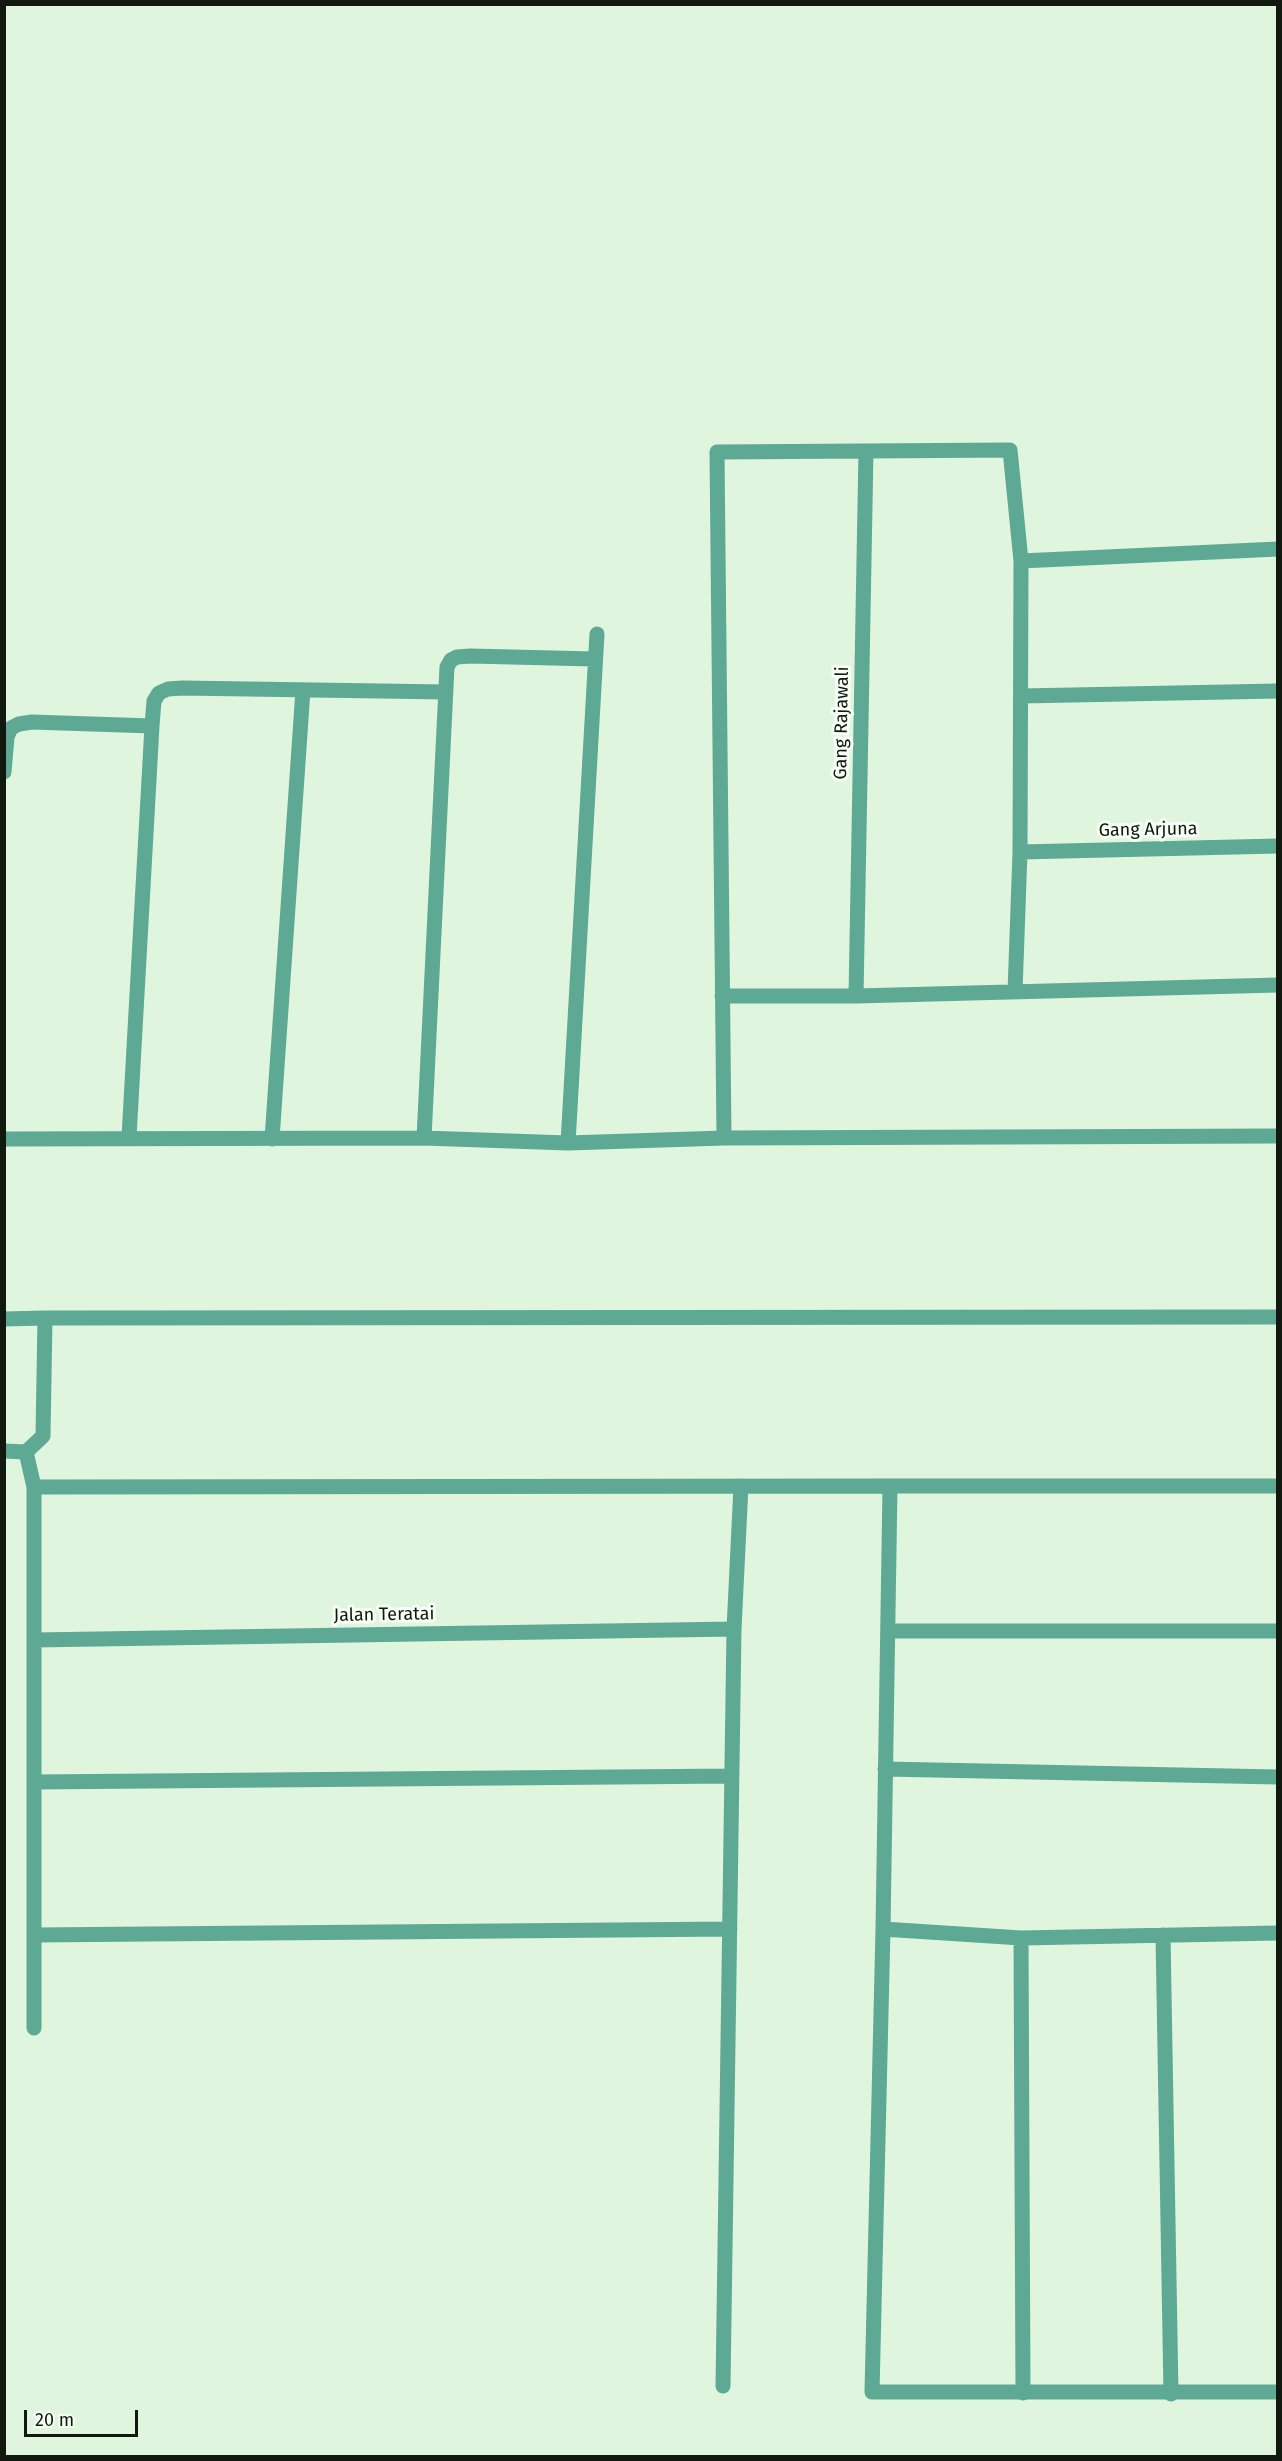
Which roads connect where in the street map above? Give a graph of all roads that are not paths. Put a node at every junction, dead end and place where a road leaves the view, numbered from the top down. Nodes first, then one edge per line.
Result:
1 (866, 451) junction
2 (1278, 549) edge
3 (1022, 561) junction
4 (597, 634) dead end
5 (595, 659) junction
6 (303, 690) junction
7 (1278, 691) edge
8 (446, 692) junction
9 (1021, 696) junction
10 (152, 726) junction
11 (4, 772) edge
12 (1278, 846) edge
13 (1020, 852) junction
14 (1278, 985) edge
15 (1014, 992) junction
16 (722, 996) junction
17 (856, 996) junction
18 (1278, 1136) edge
19 (129, 1137) junction
20 (4, 1138) edge
21 (424, 1138) junction
22 (724, 1138) junction
23 (272, 1139) junction
24 (568, 1143) junction
25 (1278, 1317) edge
26 (45, 1318) junction
27 (4, 1319) edge
28 (4, 1451) edge
29 (26, 1452) junction
30 (34, 1486) junction
31 (741, 1486) junction
32 (890, 1486) junction
33 (1278, 1486) edge
34 (734, 1629) junction
35 (888, 1631) junction
36 (1278, 1631) edge
37 (34, 1640) junction
38 (885, 1769) junction
39 (732, 1776) junction
40 (1278, 1777) edge
41 (34, 1782) junction
42 (730, 1929) junction
43 (883, 1929) junction
44 (1278, 1933) edge
45 (34, 1935) junction
46 (1163, 1935) junction
47 (1021, 1938) junction
48 (34, 2028) dead end
49 (723, 2386) dead end
50 (1278, 2392) edge
51 (1023, 2393) junction
52 (1171, 2394) junction

1 - 3 street
1 - 16 street
1 - 17 street, Gang Rajawali
2 - 3 street
3 - 9 street
4 - 5 street
5 - 8 street
5 - 24 street
6 - 8 street
6 - 10 street
6 - 23 street
7 - 9 street
8 - 21 street
9 - 13 street
10 - 11 street
10 - 19 street
12 - 13 street, Gang Arjuna
13 - 15 street
14 - 15 street
15 - 17 street
16 - 17 street
16 - 22 street
18 - 22 street
19 - 20 street
19 - 23 street
21 - 23 street
21 - 24 street
22 - 24 street
25 - 26 street
26 - 27 street
26 - 29 street
28 - 29 street
29 - 30 street
30 - 31 street
30 - 37 street
31 - 32 street
31 - 34 street
32 - 33 street
32 - 35 street
34 - 37 street, Jalan Teratai
34 - 39 street
35 - 36 street
35 - 38 street
37 - 41 street
38 - 40 street
38 - 43 street
39 - 41 street
39 - 42 street
41 - 45 street
42 - 45 street
42 - 49 street
43 - 47 street
43 - 51 street
44 - 46 street
45 - 48 street
46 - 47 street
46 - 52 street
47 - 51 street
50 - 52 street
51 - 52 street

